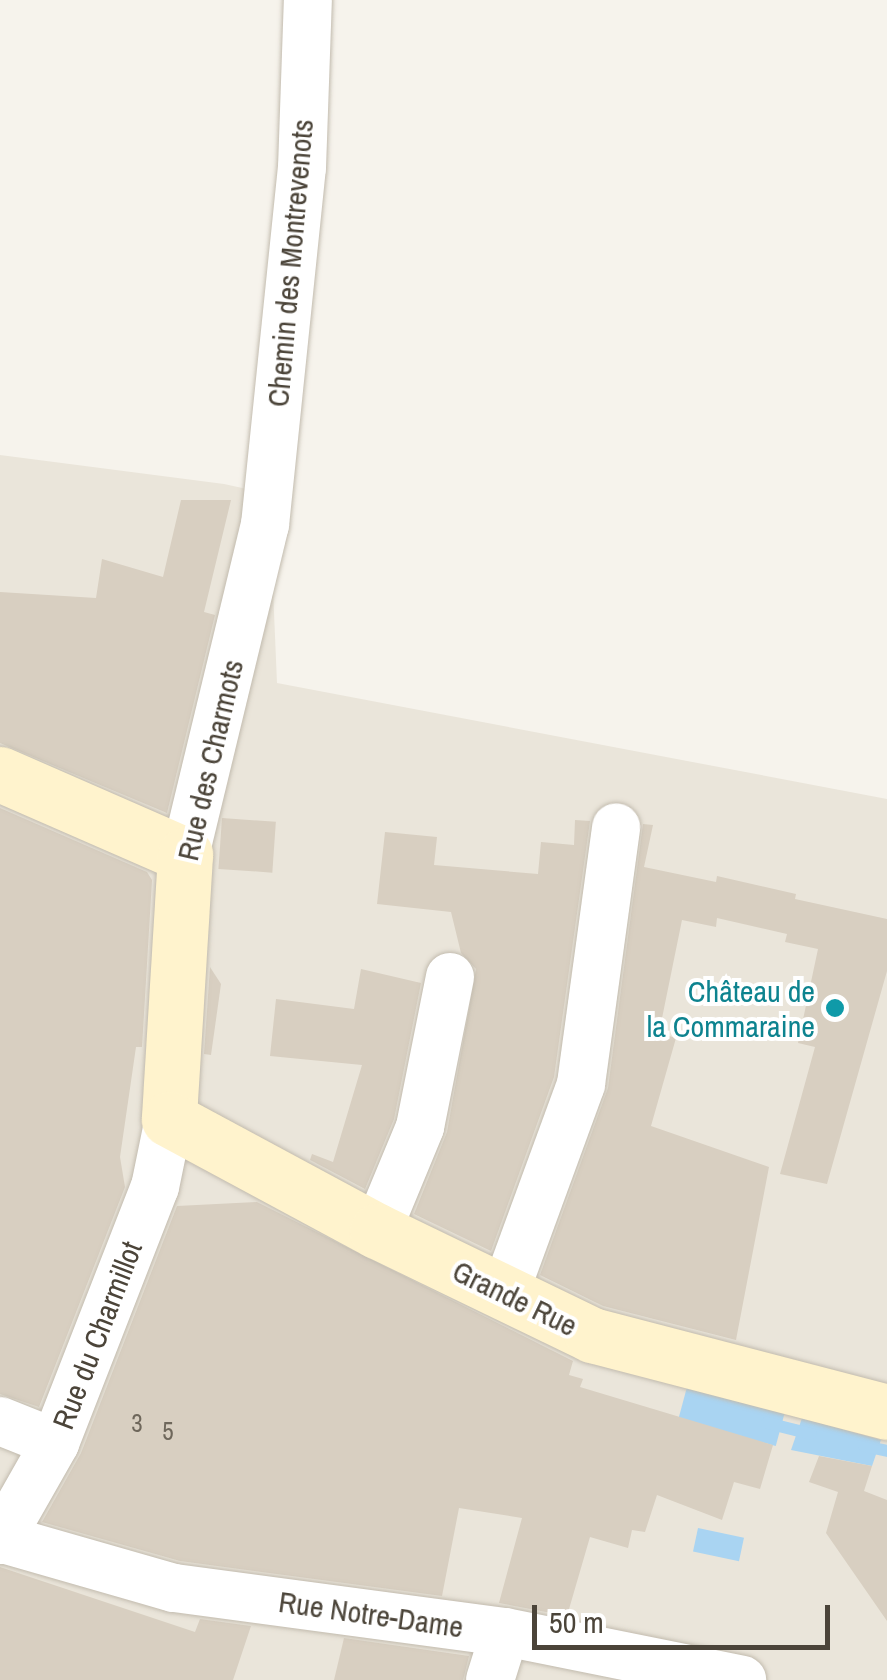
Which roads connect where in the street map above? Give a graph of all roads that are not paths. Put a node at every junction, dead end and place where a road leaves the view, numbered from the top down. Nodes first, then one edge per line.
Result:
1 (308, 0) edge
2 (264, 525) joint
3 (0, 774) edge
4 (616, 827) dead end
5 (186, 855) junction
6 (450, 976) dead end
7 (168, 1119) junction
8 (376, 1231) junction
9 (505, 1292) junction
10 (887, 1412) edge
11 (0, 1421) edge
12 (55, 1443) junction
13 (2, 1540) edge
14 (505, 1632) junction
15 (490, 1680) edge
16 (742, 1680) edge

1 - 2 street, Chemin des Montrevenots
2 - 5 street, Rue des Charmots
3 - 5 main road
4 - 9 street
5 - 7 main road, Rue des Charmots
6 - 8 street
7 - 8 main road, Grande Rue
7 - 12 street, Rue du Charmillot
8 - 9 main road, Grande Rue
9 - 10 main road, Grande Rue
11 - 12 street
12 - 13 street, Rue du Charmillot
13 - 14 street, Rue Notre-Dame
14 - 15 street
14 - 16 street, Rue Notre-Dame

